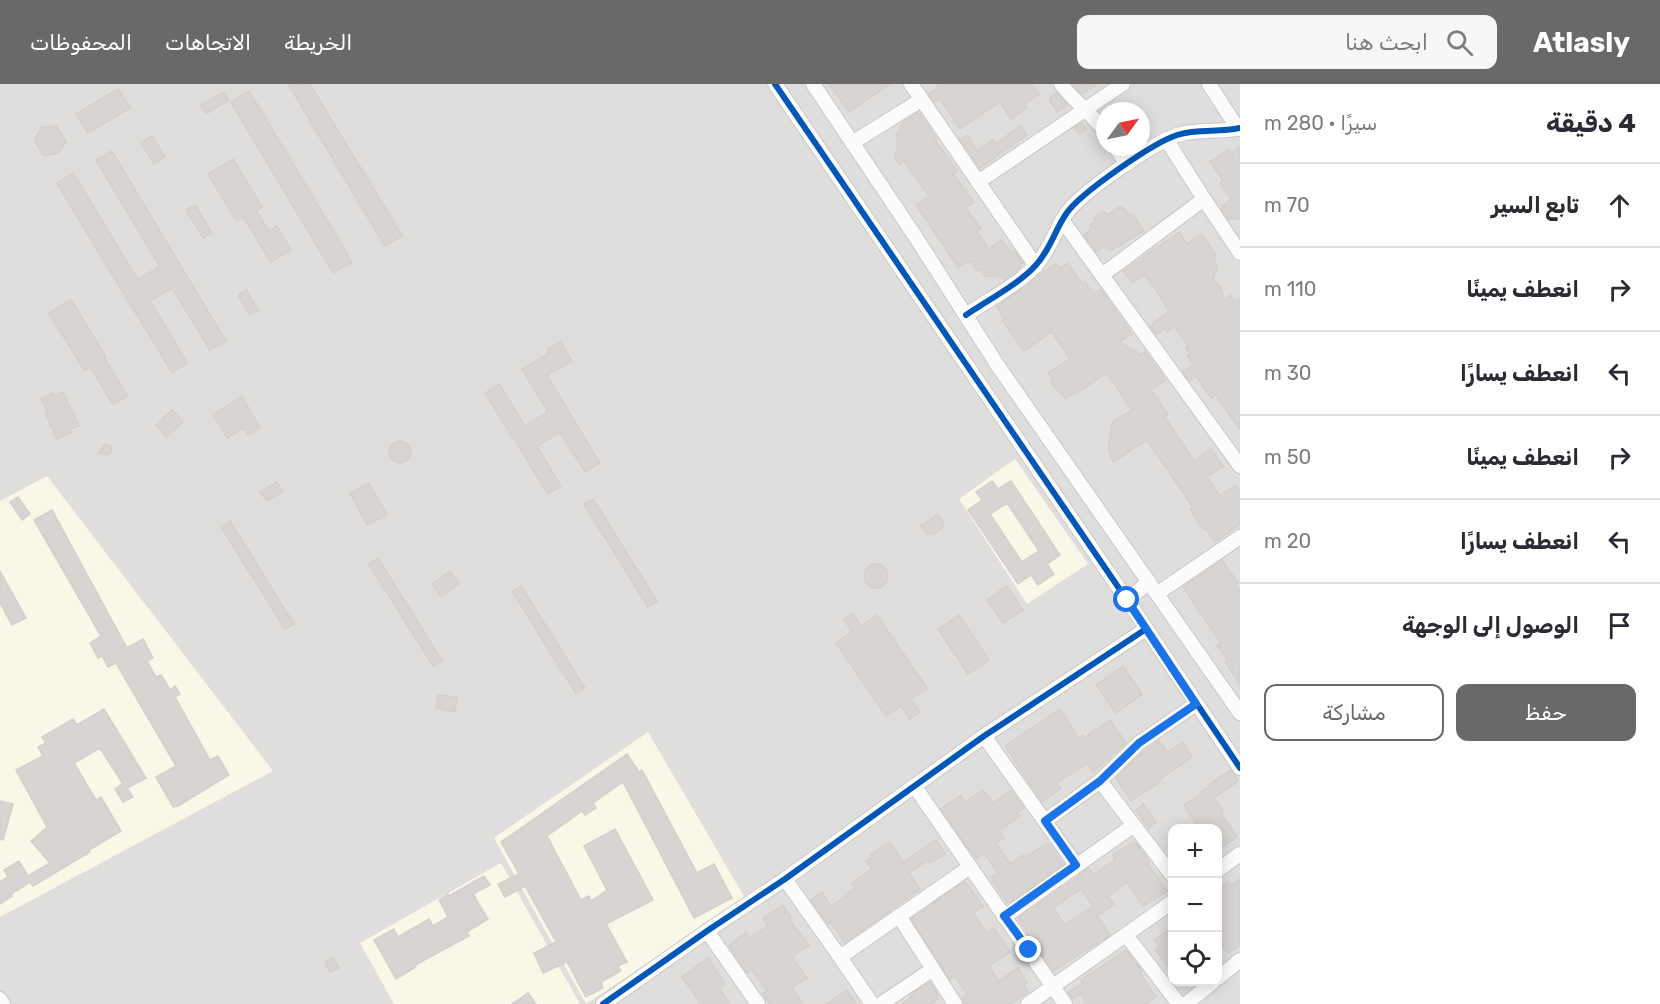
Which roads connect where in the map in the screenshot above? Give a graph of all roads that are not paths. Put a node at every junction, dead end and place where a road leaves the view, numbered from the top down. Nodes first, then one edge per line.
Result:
1 (775, 84) edge
2 (813, 84) edge
3 (911, 84) edge
4 (1061, 84) edge
5 (1123, 84) edge
6 (1209, 84) edge
7 (921, 100) junction
8 (1086, 109) junction
9 (1096, 121) edge
10 (1239, 129) edge
11 (1167, 139) junction
12 (852, 143) junction
13 (1121, 156) edge
14 (1127, 164) junction
15 (978, 182) junction
16 (1203, 199) junction
17 (1062, 220) junction
18 (1240, 253) edge
19 (1036, 266) junction
20 (1102, 275) junction
21 (966, 315) junction
22 (1240, 466) edge
23 (1239, 542) edge
24 (1149, 582) junction
25 (1158, 593) junction
26 (1127, 600) junction
27 (1146, 629) junction
28 (1196, 704) junction
29 (1240, 712) edge
30 (984, 736) junction
31 (1240, 768) edge
32 (1100, 781) junction
33 (915, 787) junction
34 (1045, 821) junction
35 (1134, 825) junction
36 (1240, 854) edge
37 (1076, 865) junction
38 (970, 867) junction
39 (1222, 867) edge
40 (1168, 869) edge
41 (785, 879) junction
42 (1168, 906) edge
43 (899, 916) junction
44 (1004, 916) junction
45 (706, 931) junction
46 (1126, 935) junction
47 (840, 957) junction
48 (1238, 967) edge
49 (933, 969) junction
50 (1222, 976) edge
51 (1207, 986) edge
52 (1052, 987) junction
53 (0, 999) edge
54 (3, 1004) edge
55 (603, 1004) edge
56 (758, 1004) edge
57 (872, 1004) edge
58 (881, 1004) edge
59 (955, 1004) edge
60 (1028, 1004) edge
61 (1065, 1004) edge
62 (1179, 1004) edge
63 (1186, 1004) edge

1 - 26 street
2 - 12 street
3 - 7 street
4 - 8 street
5 - 8 street
6 - 10 street
7 - 12 street
7 - 15 street
8 - 9 street
8 - 15 street
10 - 11 street
11 - 14 street
11 - 16 street
12 - 21 street
13 - 14 street
14 - 17 street
15 - 19 street
16 - 18 street
16 - 20 street
17 - 19 street
17 - 20 street
19 - 21 street
20 - 22 street
21 - 24 street
23 - 25 street
24 - 25 street
24 - 26 street
25 - 29 street
26 - 27 street
27 - 28 street
27 - 30 street
28 - 31 street
28 - 32 street
30 - 33 street
30 - 34 street
32 - 34 street
32 - 35 street
33 - 38 street
33 - 41 street
34 - 37 street
35 - 37 street
35 - 40 street
36 - 39 street
37 - 44 street
38 - 43 street
38 - 44 street
41 - 45 street
41 - 47 street
42 - 46 street
43 - 47 street
43 - 49 street
44 - 52 street
45 - 55 street
45 - 56 street
46 - 52 street
46 - 62 street
47 - 57 street
48 - 50 street
49 - 58 street
49 - 59 street
51 - 63 street
52 - 60 street
52 - 61 street
53 - 54 street

